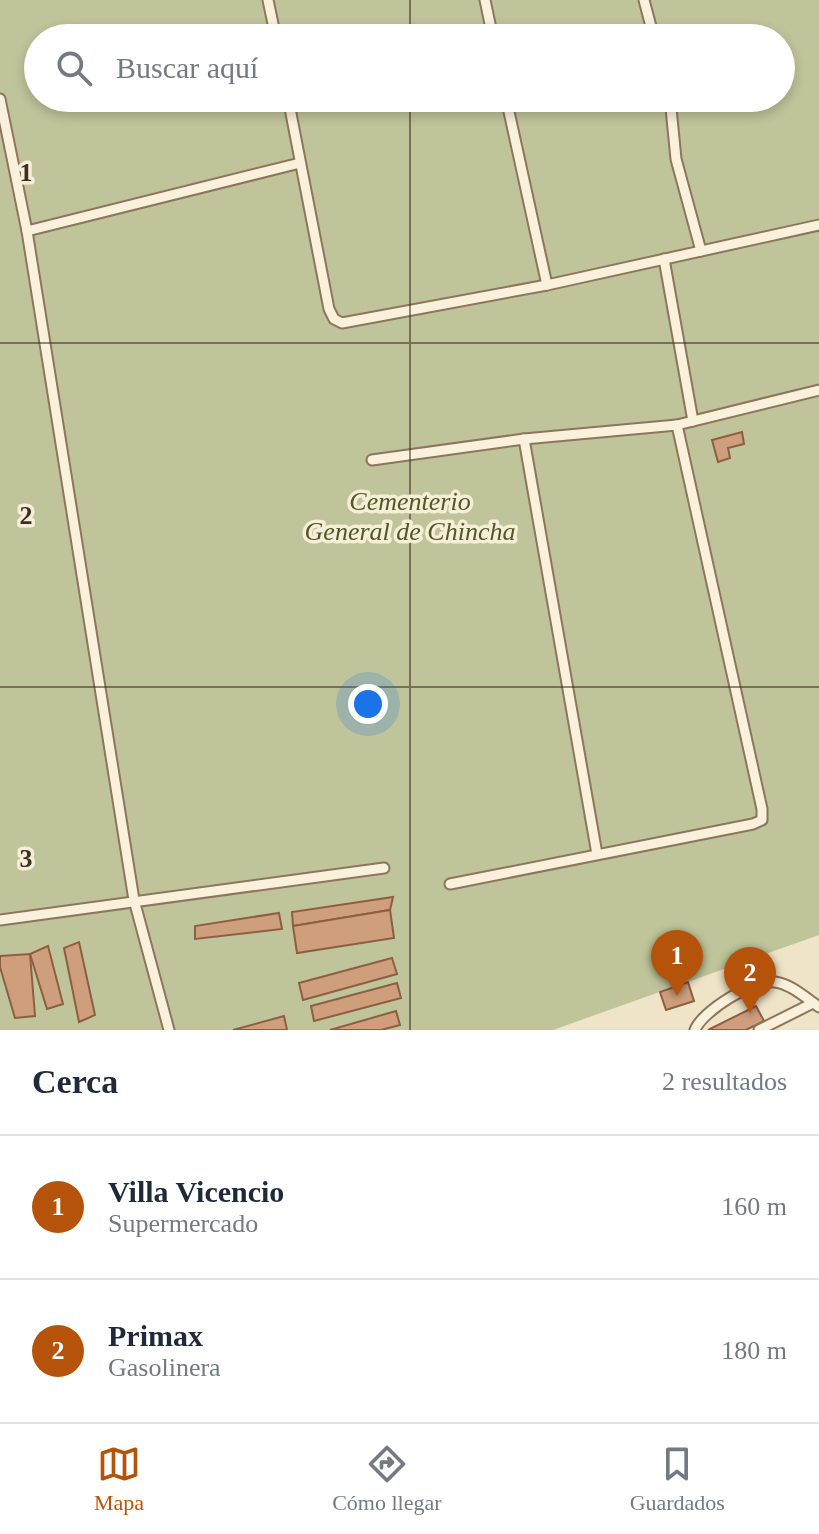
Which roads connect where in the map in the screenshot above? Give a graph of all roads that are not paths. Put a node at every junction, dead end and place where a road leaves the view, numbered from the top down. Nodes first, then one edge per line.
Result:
1 (268, 0) edge
2 (485, 0) edge
3 (644, 0) edge
4 (273, 24) edge
5 (490, 24) edge
6 (650, 24) edge
7 (0, 99) edge
8 (291, 112) edge
9 (509, 112) edge
10 (671, 112) edge
11 (300, 163) junction
12 (819, 225) edge
13 (27, 231) junction
14 (701, 251) junction
15 (664, 259) junction
16 (547, 285) junction
17 (819, 390) edge
18 (693, 421) junction
19 (677, 425) junction
20 (524, 439) junction
21 (372, 460) dead end
22 (597, 854) junction
23 (384, 868) dead end
24 (450, 884) dead end
25 (134, 900) junction
26 (0, 920) edge
27 (816, 1005) edge
28 (169, 1030) edge
29 (695, 1030) edge
30 (759, 1030) edge

1 - 4 lane
2 - 5 lane
3 - 6 lane
7 - 13 lane
8 - 11 lane
9 - 16 lane
10 - 14 lane
11 - 13 lane
11 - 16 lane
12 - 14 lane
13 - 25 lane
14 - 15 lane
15 - 16 lane
15 - 18 lane
17 - 18 lane
18 - 19 lane
19 - 20 lane
19 - 22 lane
20 - 21 lane
20 - 22 lane
22 - 24 lane
23 - 25 lane
25 - 26 lane
25 - 28 lane
27 - 29 lane
27 - 30 lane

